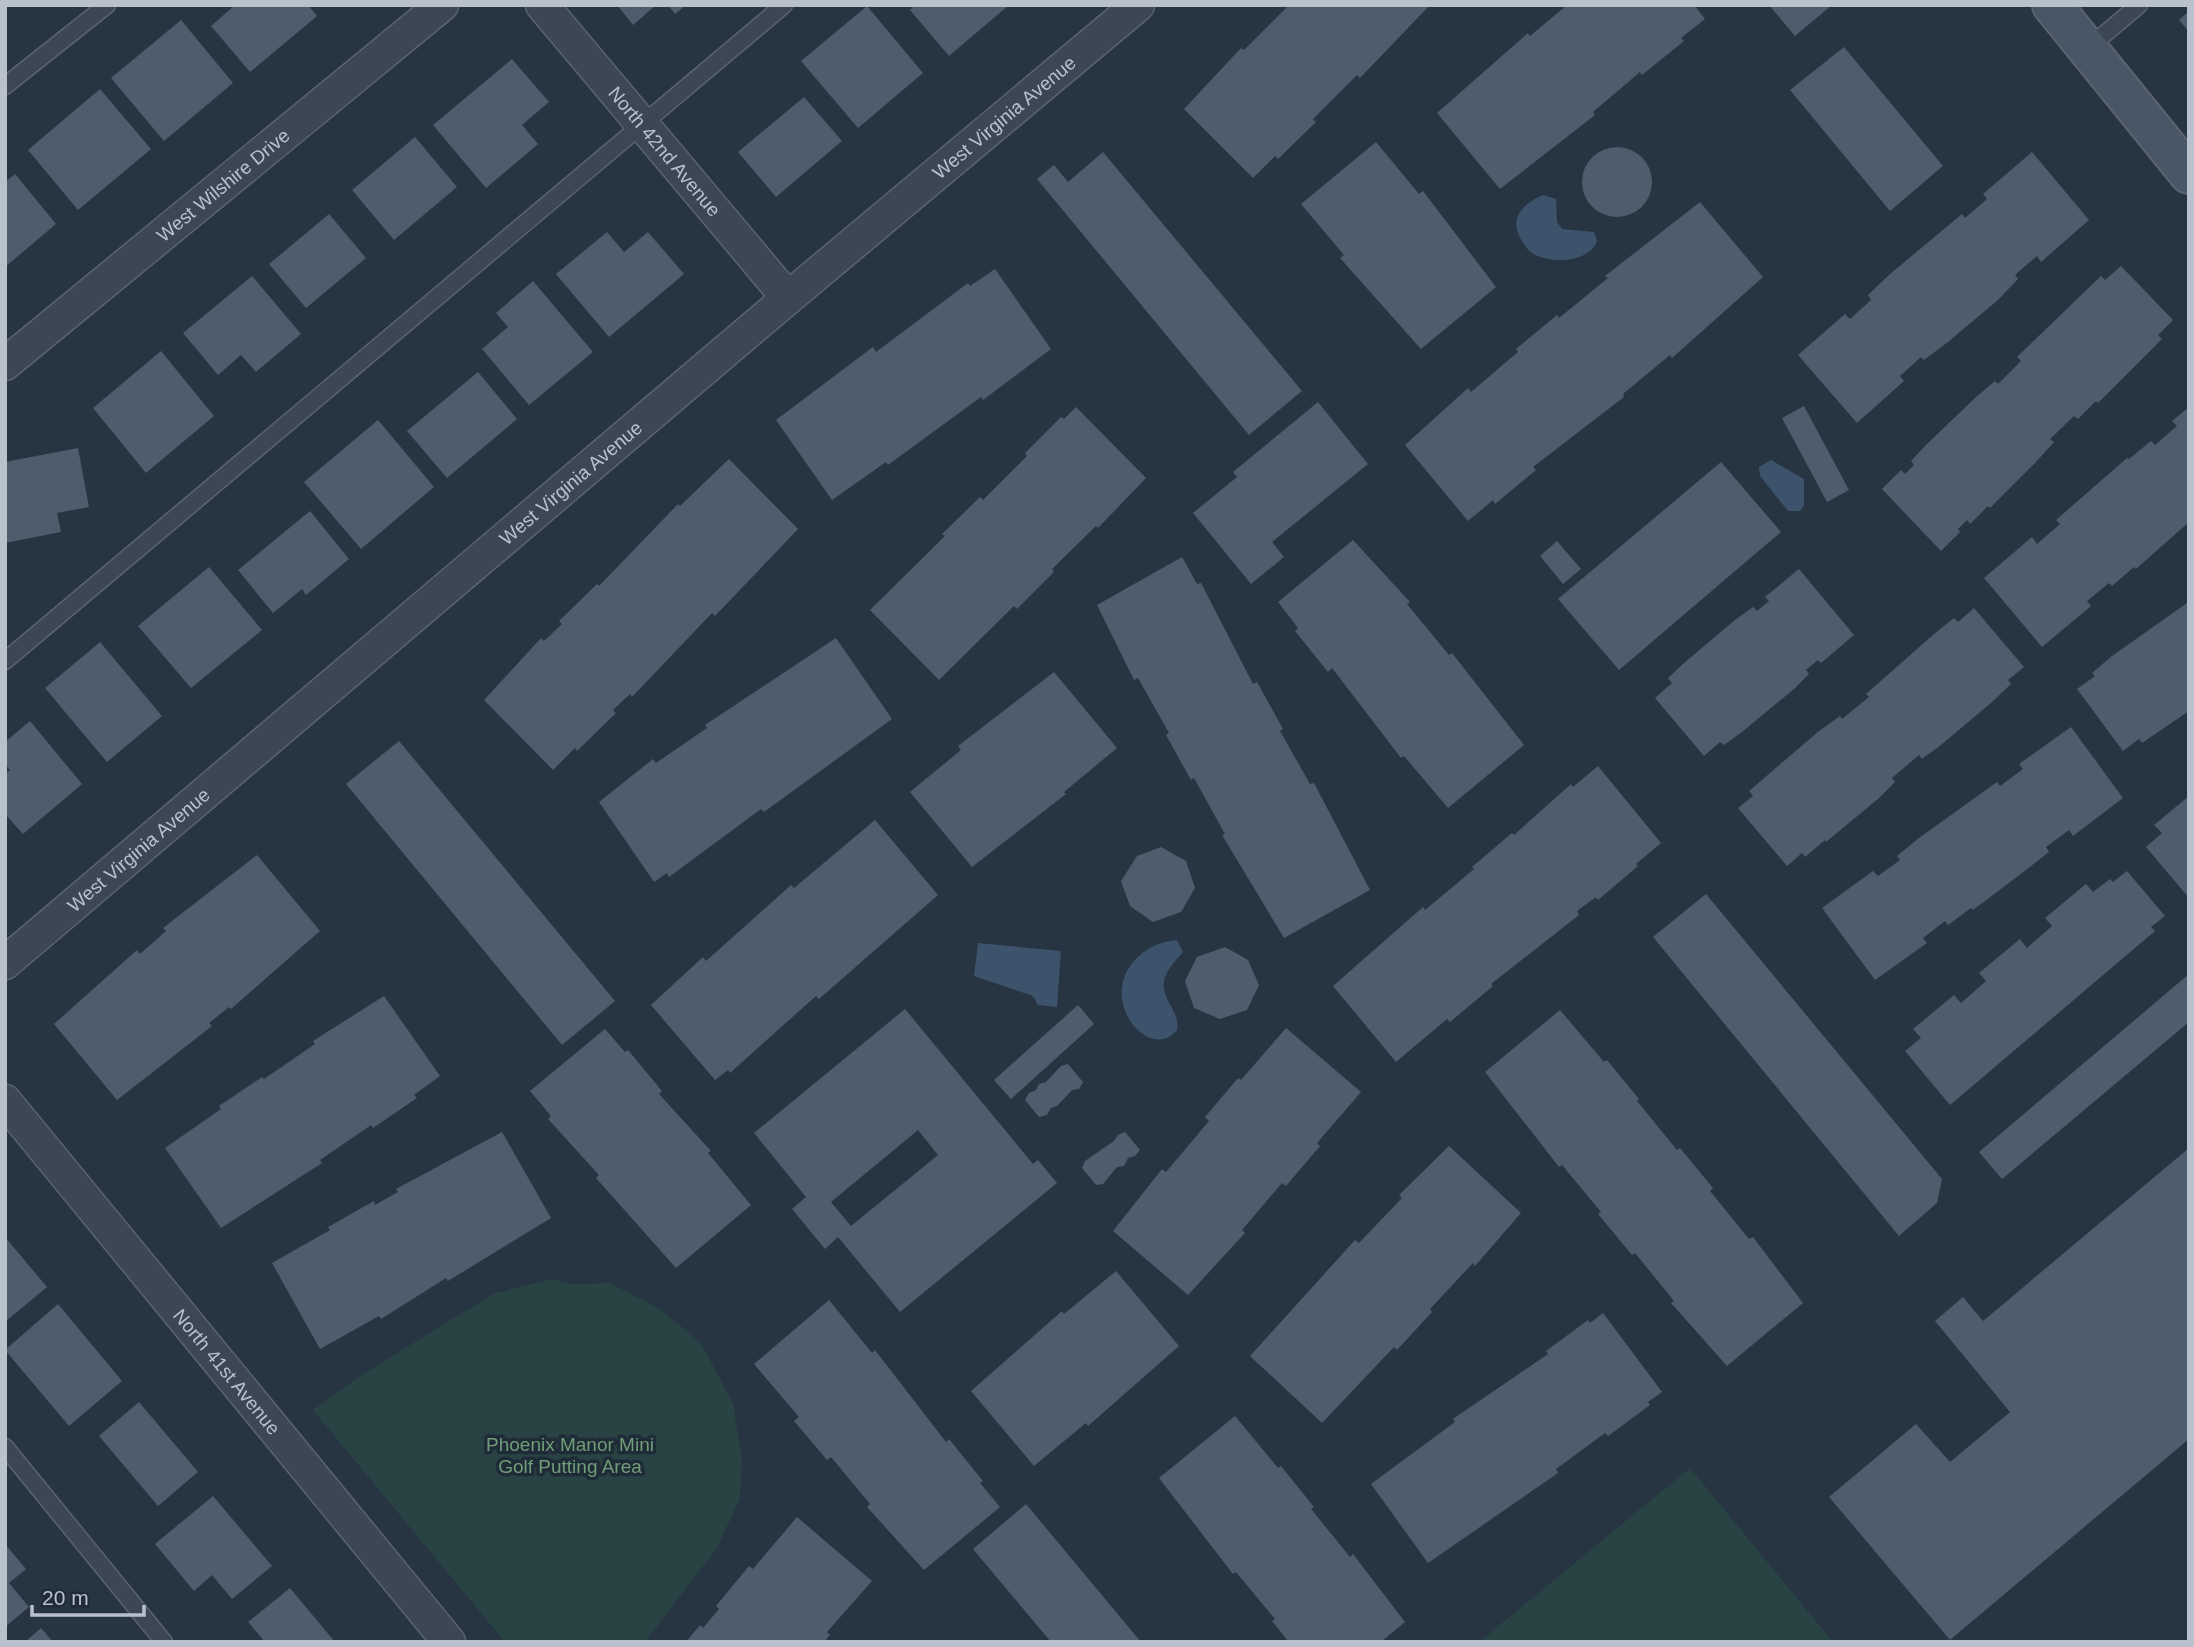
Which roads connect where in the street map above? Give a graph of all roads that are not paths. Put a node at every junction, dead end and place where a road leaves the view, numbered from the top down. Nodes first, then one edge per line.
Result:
1 (107, 5) edge
2 (442, 5) edge
3 (542, 5) edge
4 (784, 5) edge
5 (1138, 5) edge
6 (2052, 5) edge
7 (2139, 5) edge
8 (2088, 48) junction
9 (5, 86) edge
10 (641, 125) junction
11 (2189, 174) edge
12 (788, 298) junction
13 (5, 364) edge
14 (5, 662) edge
15 (5, 962) edge
16 (5, 1101) edge
17 (5, 1447) edge
18 (164, 1642) edge
19 (449, 1642) edge

1 - 9 lane
2 - 13 street, West Wilshire Drive
3 - 10 street, North 42nd Avenue
4 - 10 lane
5 - 12 street, West Virginia Avenue
6 - 8 main road
7 - 8 lane
8 - 11 main road
10 - 12 street, North 42nd Avenue
10 - 14 lane
12 - 15 street, West Virginia Avenue
16 - 19 street, North 41st Avenue
17 - 18 lane

